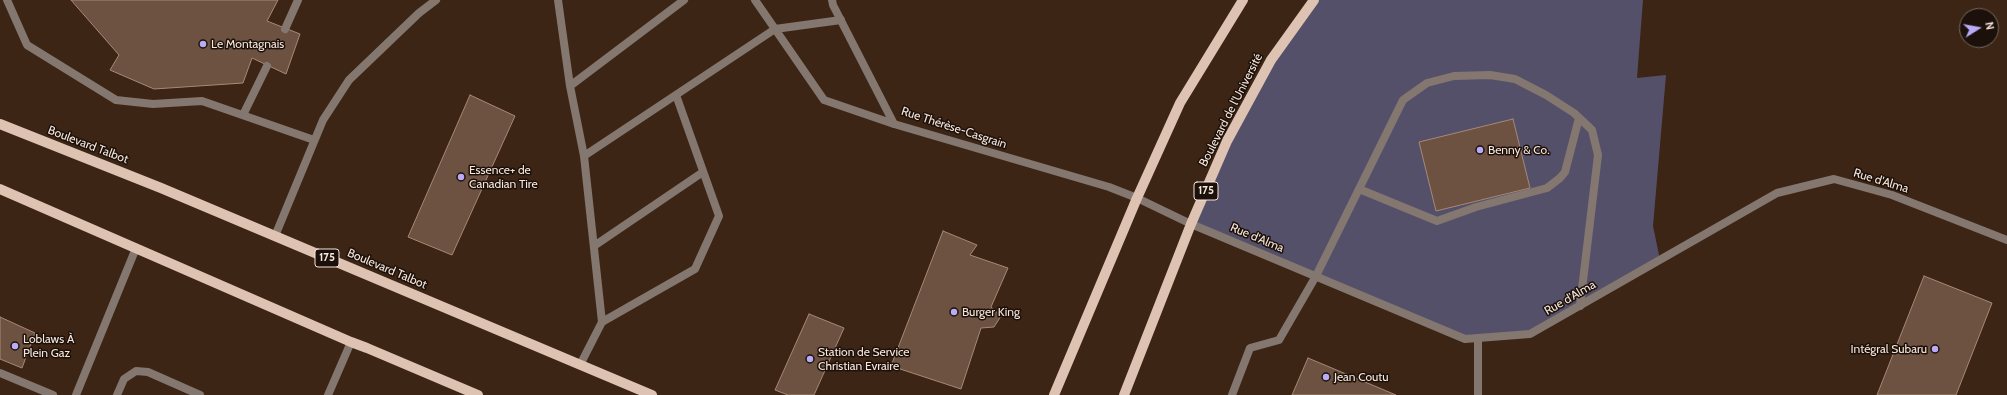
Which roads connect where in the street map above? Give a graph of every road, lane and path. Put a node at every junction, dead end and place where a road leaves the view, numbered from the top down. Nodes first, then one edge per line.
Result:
1 (7, 0) edge
2 (298, 0) edge
3 (436, 0) edge
4 (558, 0) edge
5 (684, 0) edge
6 (755, 0) edge
7 (832, 0) edge
8 (1243, 0) edge
9 (1314, 0) edge
10 (841, 20) junction
11 (285, 28) dead end
12 (775, 29) junction
13 (267, 66) dead end
14 (570, 86) junction
15 (676, 95) junction
16 (243, 115) junction
17 (1579, 118) junction
18 (0, 124) edge
19 (894, 124) junction
20 (314, 140) junction
21 (584, 156) junction
22 (703, 172) junction
23 (0, 189) edge
24 (1359, 189) junction
25 (1137, 198) junction
26 (1191, 224) junction
27 (275, 236) junction
28 (2007, 240) edge
29 (594, 246) junction
30 (136, 248) junction
31 (1316, 276) junction
32 (1580, 306) junction
33 (602, 322) junction
34 (1478, 338) junction
35 (351, 342) junction
36 (580, 365) junction
37 (0, 373) edge
38 (53, 395) edge
39 (76, 395) edge
40 (117, 395) edge
41 (200, 395) edge
42 (328, 395) edge
43 (478, 395) edge
44 (652, 395) edge
45 (1054, 395) edge
46 (1124, 395) edge
47 (1232, 395) edge
48 (1478, 395) edge

1 - 16 street
2 - 11 street
3 - 20 street
4 - 14 street
5 - 14 street
6 - 12 street
7 - 10 street, Rue Thérèse-Casgrain
8 - 25 main road
9 - 26 main road, Boulevard de l'Université / 175
10 - 12 street
10 - 19 street, Rue Thérèse-Casgrain
12 - 15 street
12 - 19 street
13 - 16 street
14 - 21 street
15 - 21 street
15 - 22 street
16 - 20 street
17 - 24 street
17 - 24 street
17 - 32 street
18 - 27 main road, Boulevard Talbot / 175
19 - 25 street, Rue Thérèse-Casgrain
20 - 27 street
21 - 29 street
22 - 29 street
22 - 33 street
23 - 30 main road
24 - 31 street
25 - 26 street, Rue d'Alma
25 - 45 main road
26 - 31 street, Rue d'Alma
26 - 46 main road, Boulevard de l'Université / 175
27 - 36 main road, Boulevard Talbot / 175
28 - 32 street, Rue d'Alma
29 - 33 street
30 - 35 main road
30 - 39 street
31 - 34 street, Rue d'Alma
31 - 47 street
32 - 34 street, Rue d'Alma
33 - 36 street
34 - 48 street
35 - 42 street
35 - 43 main road
36 - 44 main road, Boulevard Talbot / 175
37 - 38 street
40 - 41 street

